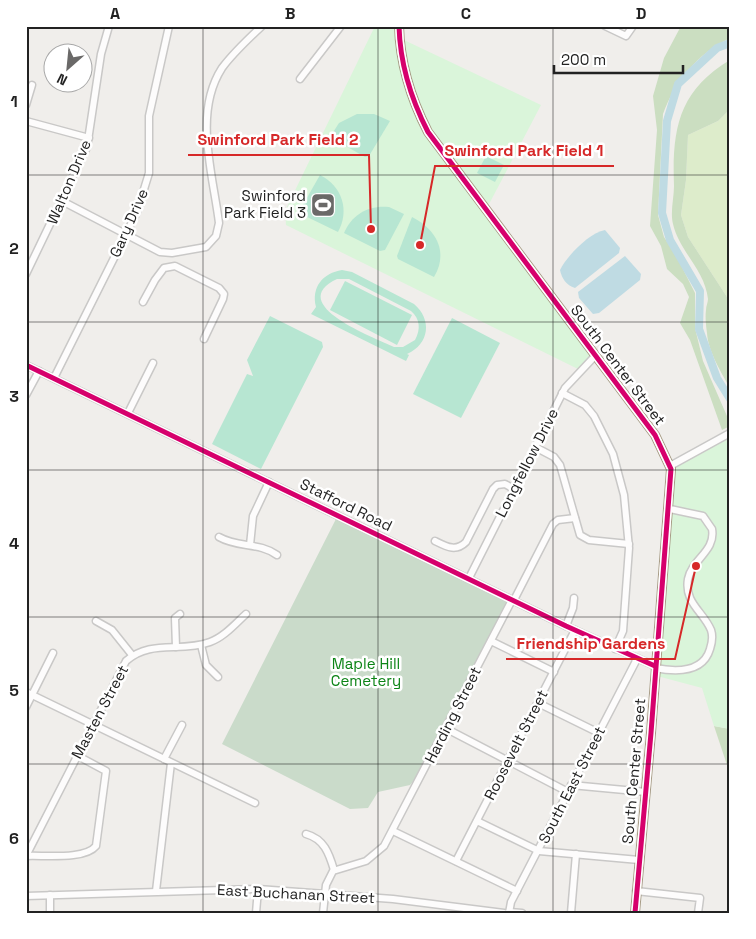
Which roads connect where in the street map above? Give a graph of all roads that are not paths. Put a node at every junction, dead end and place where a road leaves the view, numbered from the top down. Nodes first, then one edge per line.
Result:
1 (109, 26) edge
2 (169, 26) edge
3 (341, 26) edge
4 (399, 26) edge
5 (605, 26) edge
6 (633, 26) edge
7 (260, 27) edge
8 (300, 79) dead end
9 (32, 85) dead end
10 (26, 105) edge
11 (26, 122) edge
12 (89, 138) junction
13 (62, 201) junction
14 (126, 234) junction
15 (175, 252) junction
16 (175, 266) junction
17 (26, 274) edge
18 (143, 302) dead end
19 (204, 339) dead end
20 (595, 356) junction
21 (153, 363) dead end
22 (26, 364) edge
23 (39, 371) junction
24 (54, 378) junction
25 (562, 393) junction
26 (26, 395) edge
27 (128, 413) junction
28 (730, 433) edge
29 (535, 446) junction
30 (670, 466) junction
31 (269, 482) junction
32 (514, 489) junction
33 (670, 509) junction
34 (575, 518) junction
35 (219, 538) dead end
36 (435, 541) dead end
37 (629, 544) junction
38 (250, 545) junction
39 (277, 555) dead end
40 (468, 578) junction
41 (574, 598) dead end
42 (513, 600) junction
43 (180, 614) dead end
44 (246, 614) dead end
45 (96, 621) dead end
46 (566, 626) junction
47 (575, 630) junction
48 (491, 641) junction
49 (201, 645) junction
50 (176, 647) junction
51 (615, 649) junction
52 (53, 653) dead end
53 (132, 655) junction
54 (637, 659) junction
55 (655, 667) junction
56 (554, 672) junction
57 (218, 677) dead end
58 (29, 694) edge
59 (538, 703) junction
60 (26, 707) edge
61 (92, 724) junction
62 (182, 725) dead end
63 (445, 728) junction
64 (599, 733) junction
65 (76, 755) junction
66 (164, 759) junction
67 (508, 760) junction
68 (171, 762) junction
69 (570, 788) junction
70 (646, 792) junction
71 (255, 803) dead end
72 (477, 821) junction
73 (393, 830) junction
74 (306, 834) dead end
75 (538, 850) junction
76 (576, 854) junction
77 (26, 856) edge
78 (639, 860) junction
79 (456, 861) junction
80 (334, 870) junction
81 (258, 889) junction
82 (156, 891) junction
83 (517, 891) junction
84 (636, 891) junction
85 (325, 893) junction
86 (50, 895) junction
87 (26, 896) edge
88 (507, 912) edge
89 (50, 913) edge
90 (256, 913) edge
91 (323, 913) edge
92 (522, 913) edge
93 (571, 913) edge
94 (634, 913) edge
95 (698, 913) edge

1 - 12 street, Walton Drive
2 - 14 street, Gary Drive
3 - 8 street
4 - 20 main road, South Center Street
5 - 6 street
7 - 15 street
9 - 10 street
11 - 12 street
12 - 13 street, Walton Drive
13 - 14 street
13 - 17 street, Walton Drive
14 - 15 street
14 - 24 street, Gary Drive
15 - 16 street
16 - 18 street
16 - 19 street
20 - 25 street, Longfellow Drive
20 - 30 main road, South Center Street
21 - 27 street
22 - 23 street, Stafford Road
23 - 24 street, Stafford Road
23 - 26 street
24 - 27 street, Stafford Road
25 - 29 street, Longfellow Drive
25 - 37 street
27 - 31 street, Stafford Road
28 - 30 street
29 - 32 street, Longfellow Drive
29 - 34 street
30 - 33 main road, South Center Street
31 - 38 street
31 - 40 street, Stafford Road
32 - 36 street
32 - 40 street, Longfellow Drive
33 - 55 main road, South Center Street
33 - 55 street, Stafford Road
34 - 37 street
34 - 42 street, Harding Street
35 - 38 street
37 - 51 street
38 - 39 street
40 - 42 street, Stafford Road
41 - 46 street
42 - 46 street, Stafford Road
42 - 48 street, Harding Street
43 - 50 street
44 - 49 street, Masten Street
45 - 53 street
46 - 47 street, Stafford Road
47 - 51 street, Stafford Road
47 - 56 street, Roosevelt Street
48 - 56 street
48 - 63 street, Harding Street
49 - 50 street, Masten Street
49 - 57 street
50 - 53 street, Masten Street
51 - 54 street, Stafford Road
52 - 58 street
53 - 61 street, Masten Street
54 - 55 street, Stafford Road
54 - 64 street, South East Street
55 - 70 main road, South Center Street
56 - 59 street, Roosevelt Street
58 - 60 street
58 - 61 street
59 - 64 street
59 - 67 street, Roosevelt Street
61 - 65 street, Masten Street
61 - 66 street
62 - 66 street
63 - 67 street
63 - 73 street, Harding Street
64 - 69 street, South East Street
65 - 77 street, Masten Street
65 - 77 street
66 - 68 street
67 - 69 street
67 - 72 street, Roosevelt Street
68 - 71 street
68 - 82 street
69 - 70 street
69 - 75 street, South East Street
70 - 78 main road, South Center Street
72 - 75 street
72 - 79 street, Roosevelt Street
73 - 79 street
73 - 80 street, Harding Street
74 - 80 street
75 - 76 street
75 - 83 street, South East Street
76 - 78 street
76 - 93 street
78 - 84 main road, South Center Street
79 - 83 street
80 - 85 street
81 - 82 street, East Buchanan Street
81 - 85 street, East Buchanan Street
81 - 90 street
82 - 86 street, East Buchanan Street
83 - 88 street, South East Street
84 - 94 main road, South Center Street
84 - 95 street
85 - 88 street, East Buchanan Street
85 - 91 street
86 - 87 street, East Buchanan Street
86 - 89 street
88 - 92 street, East Buchanan Street

